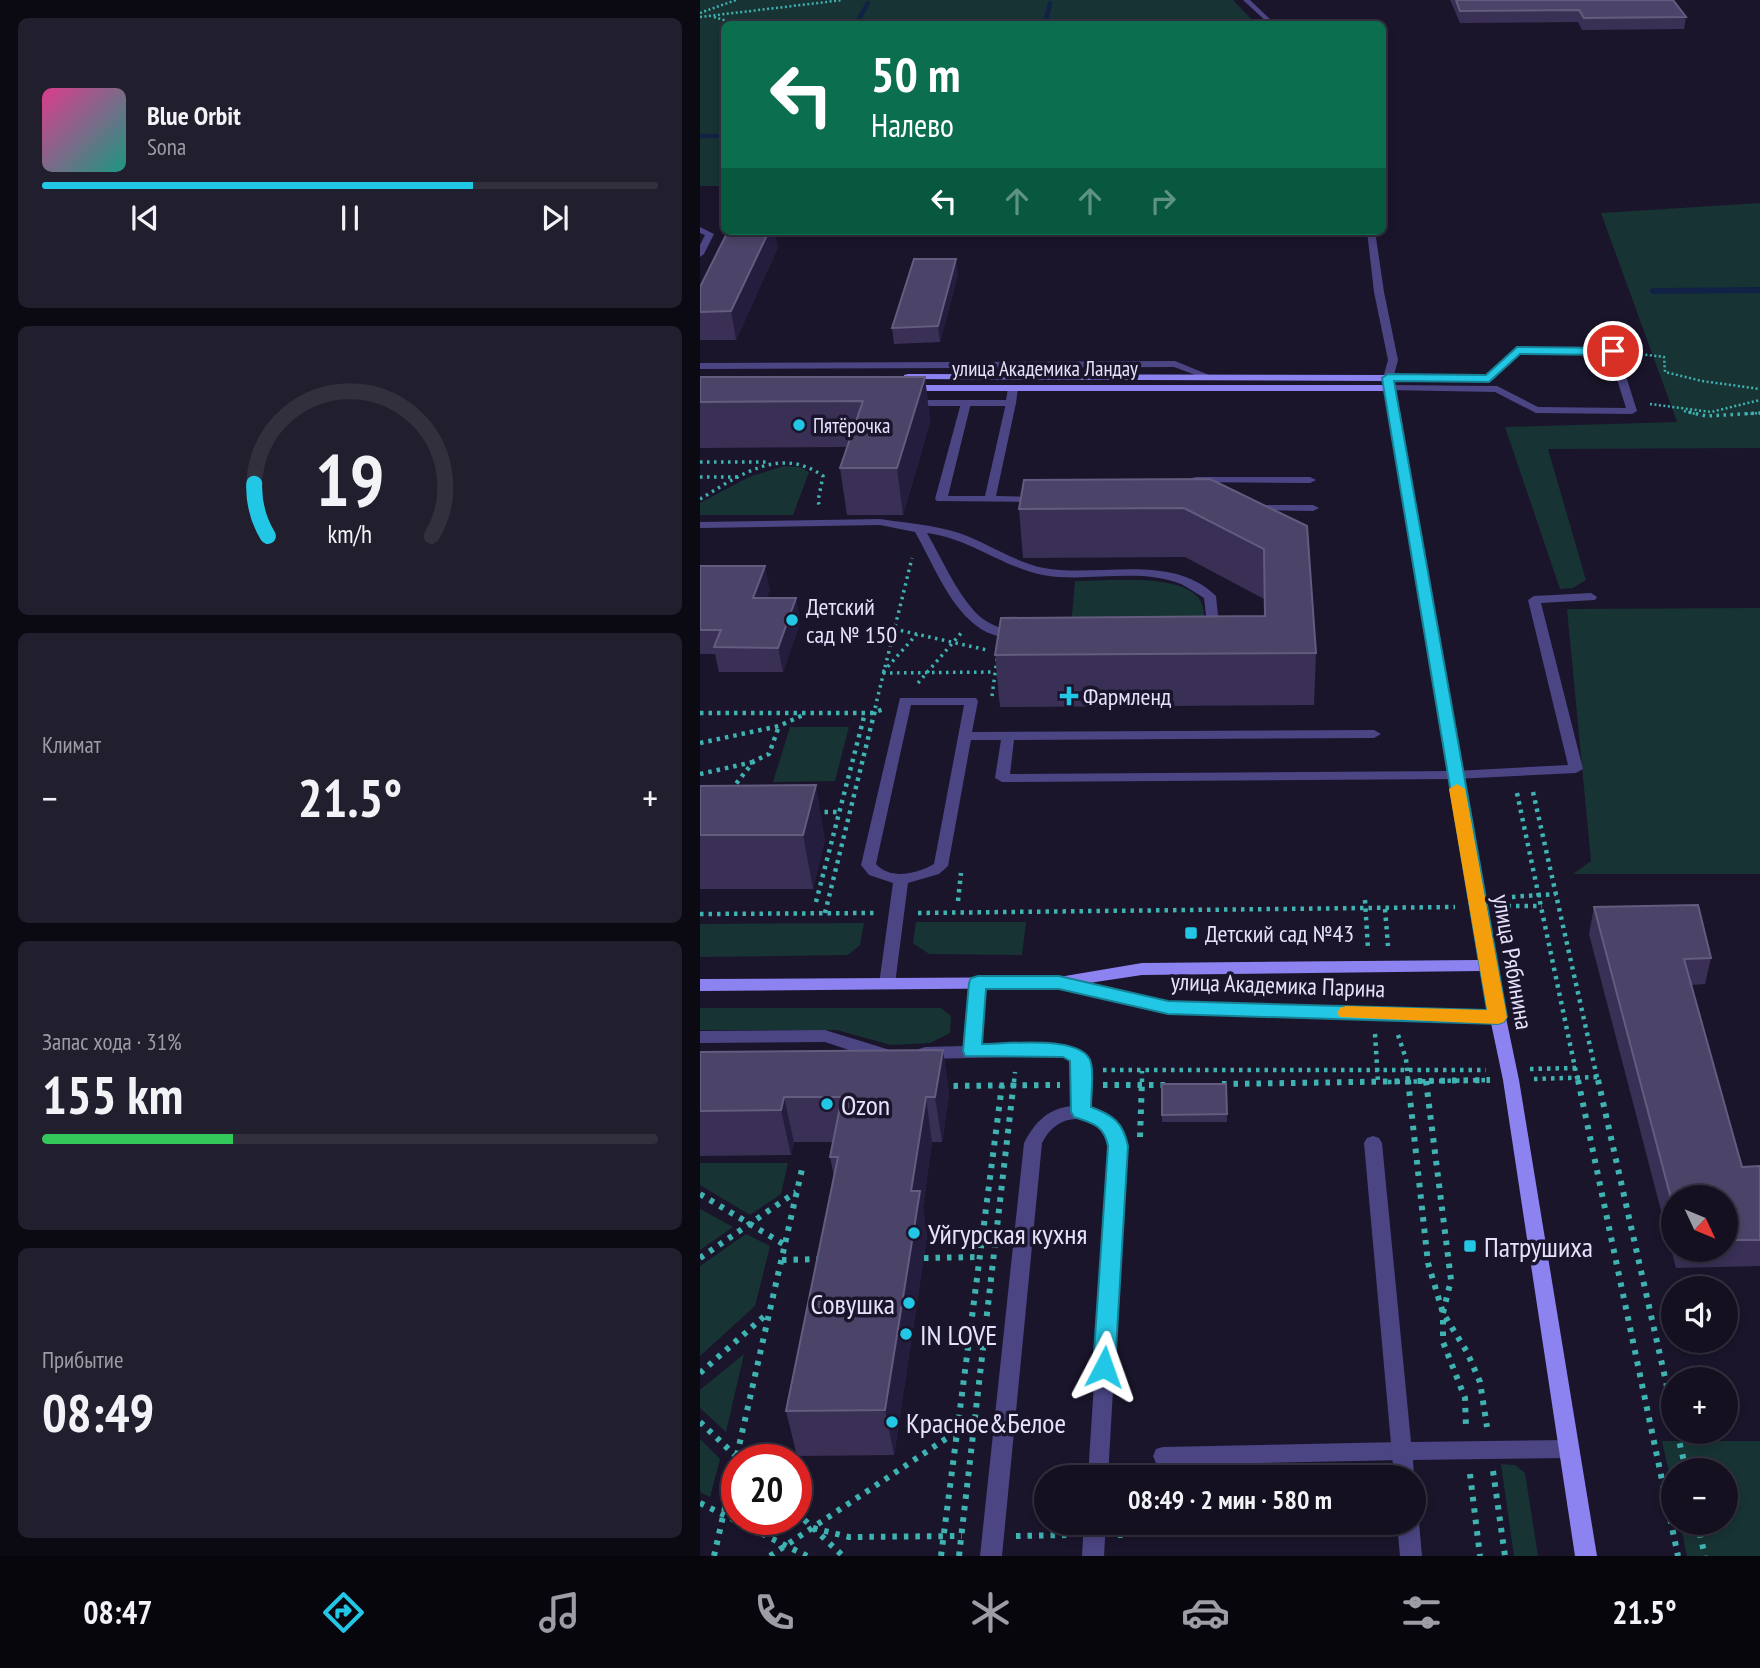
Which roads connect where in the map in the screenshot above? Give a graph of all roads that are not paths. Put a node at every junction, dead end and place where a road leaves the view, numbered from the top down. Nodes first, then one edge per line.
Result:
1 (1246, 0) edge
2 (1269, 21) edge
3 (716, 224) dead end
4 (705, 232) edge
5 (1372, 235) edge
6 (700, 254) edge
7 (700, 366) edge
8 (1209, 377) junction
9 (700, 378) edge
10 (1389, 383) junction
11 (890, 388) edge
12 (1013, 388) junction
13 (896, 403) edge
14 (966, 403) junction
15 (1011, 403) junction
16 (1310, 480) dead end
17 (1177, 481) edge
18 (990, 499) junction
19 (1041, 500) edge
20 (1245, 508) edge
21 (1313, 508) dead end
22 (700, 525) edge
23 (919, 530) junction
24 (1591, 597) dead end
25 (1374, 734) dead end
26 (965, 736) junction
27 (1008, 736) junction
28 (1455, 775) junction
29 (901, 878) junction
30 (1487, 965) junction
31 (1059, 982) junction
32 (978, 983) junction
33 (887, 984) junction
34 (700, 985) edge
35 (1498, 1017) junction
36 (700, 1037) edge
37 (972, 1051) junction
38 (1081, 1112) junction
39 (1373, 1143) dead end
40 (1568, 1449) junction
41 (1402, 1451) junction
42 (1163, 1456) dead end
43 (1099, 1465) edge
44 (1403, 1465) edge
45 (1094, 1535) edge
46 (1409, 1535) edge
47 (991, 1556) edge
48 (1093, 1556) edge
49 (1411, 1556) edge
50 (1587, 1556) edge

1 - 2 street
3 - 4 street
4 - 6 street
5 - 10 street
7 - 8 street
8 - 9 street, улица Академика Ландау
8 - 10 street, улица Академика Ландау
10 - 10 street
10 - 12 street, улица Академика Ландау
10 - 28 street, улица Рябинина
11 - 12 street, улица Академика Ландау
12 - 15 street
13 - 14 street
14 - 15 street
14 - 18 street
15 - 18 street
16 - 17 street
18 - 19 street
20 - 21 street
22 - 23 street
23 - 23 street
24 - 28 street
25 - 27 street
26 - 27 street
26 - 29 street
26 - 29 street
27 - 28 street
28 - 30 street, улица Рябинина
29 - 33 street
30 - 31 street, улица Академика Парина
30 - 35 street, улица Рябинина
31 - 32 street, улица Академика Парина
31 - 35 street, улица Академика Парина
32 - 33 street, улица Академика Парина
32 - 37 street
33 - 34 street, улица Академика Парина
35 - 40 street, улица Рябинина
36 - 37 street
37 - 38 street
38 - 43 street
38 - 47 street
39 - 41 street
40 - 41 street
40 - 50 street, улица Рябинина
41 - 42 street
41 - 44 street
45 - 48 street
46 - 49 street

